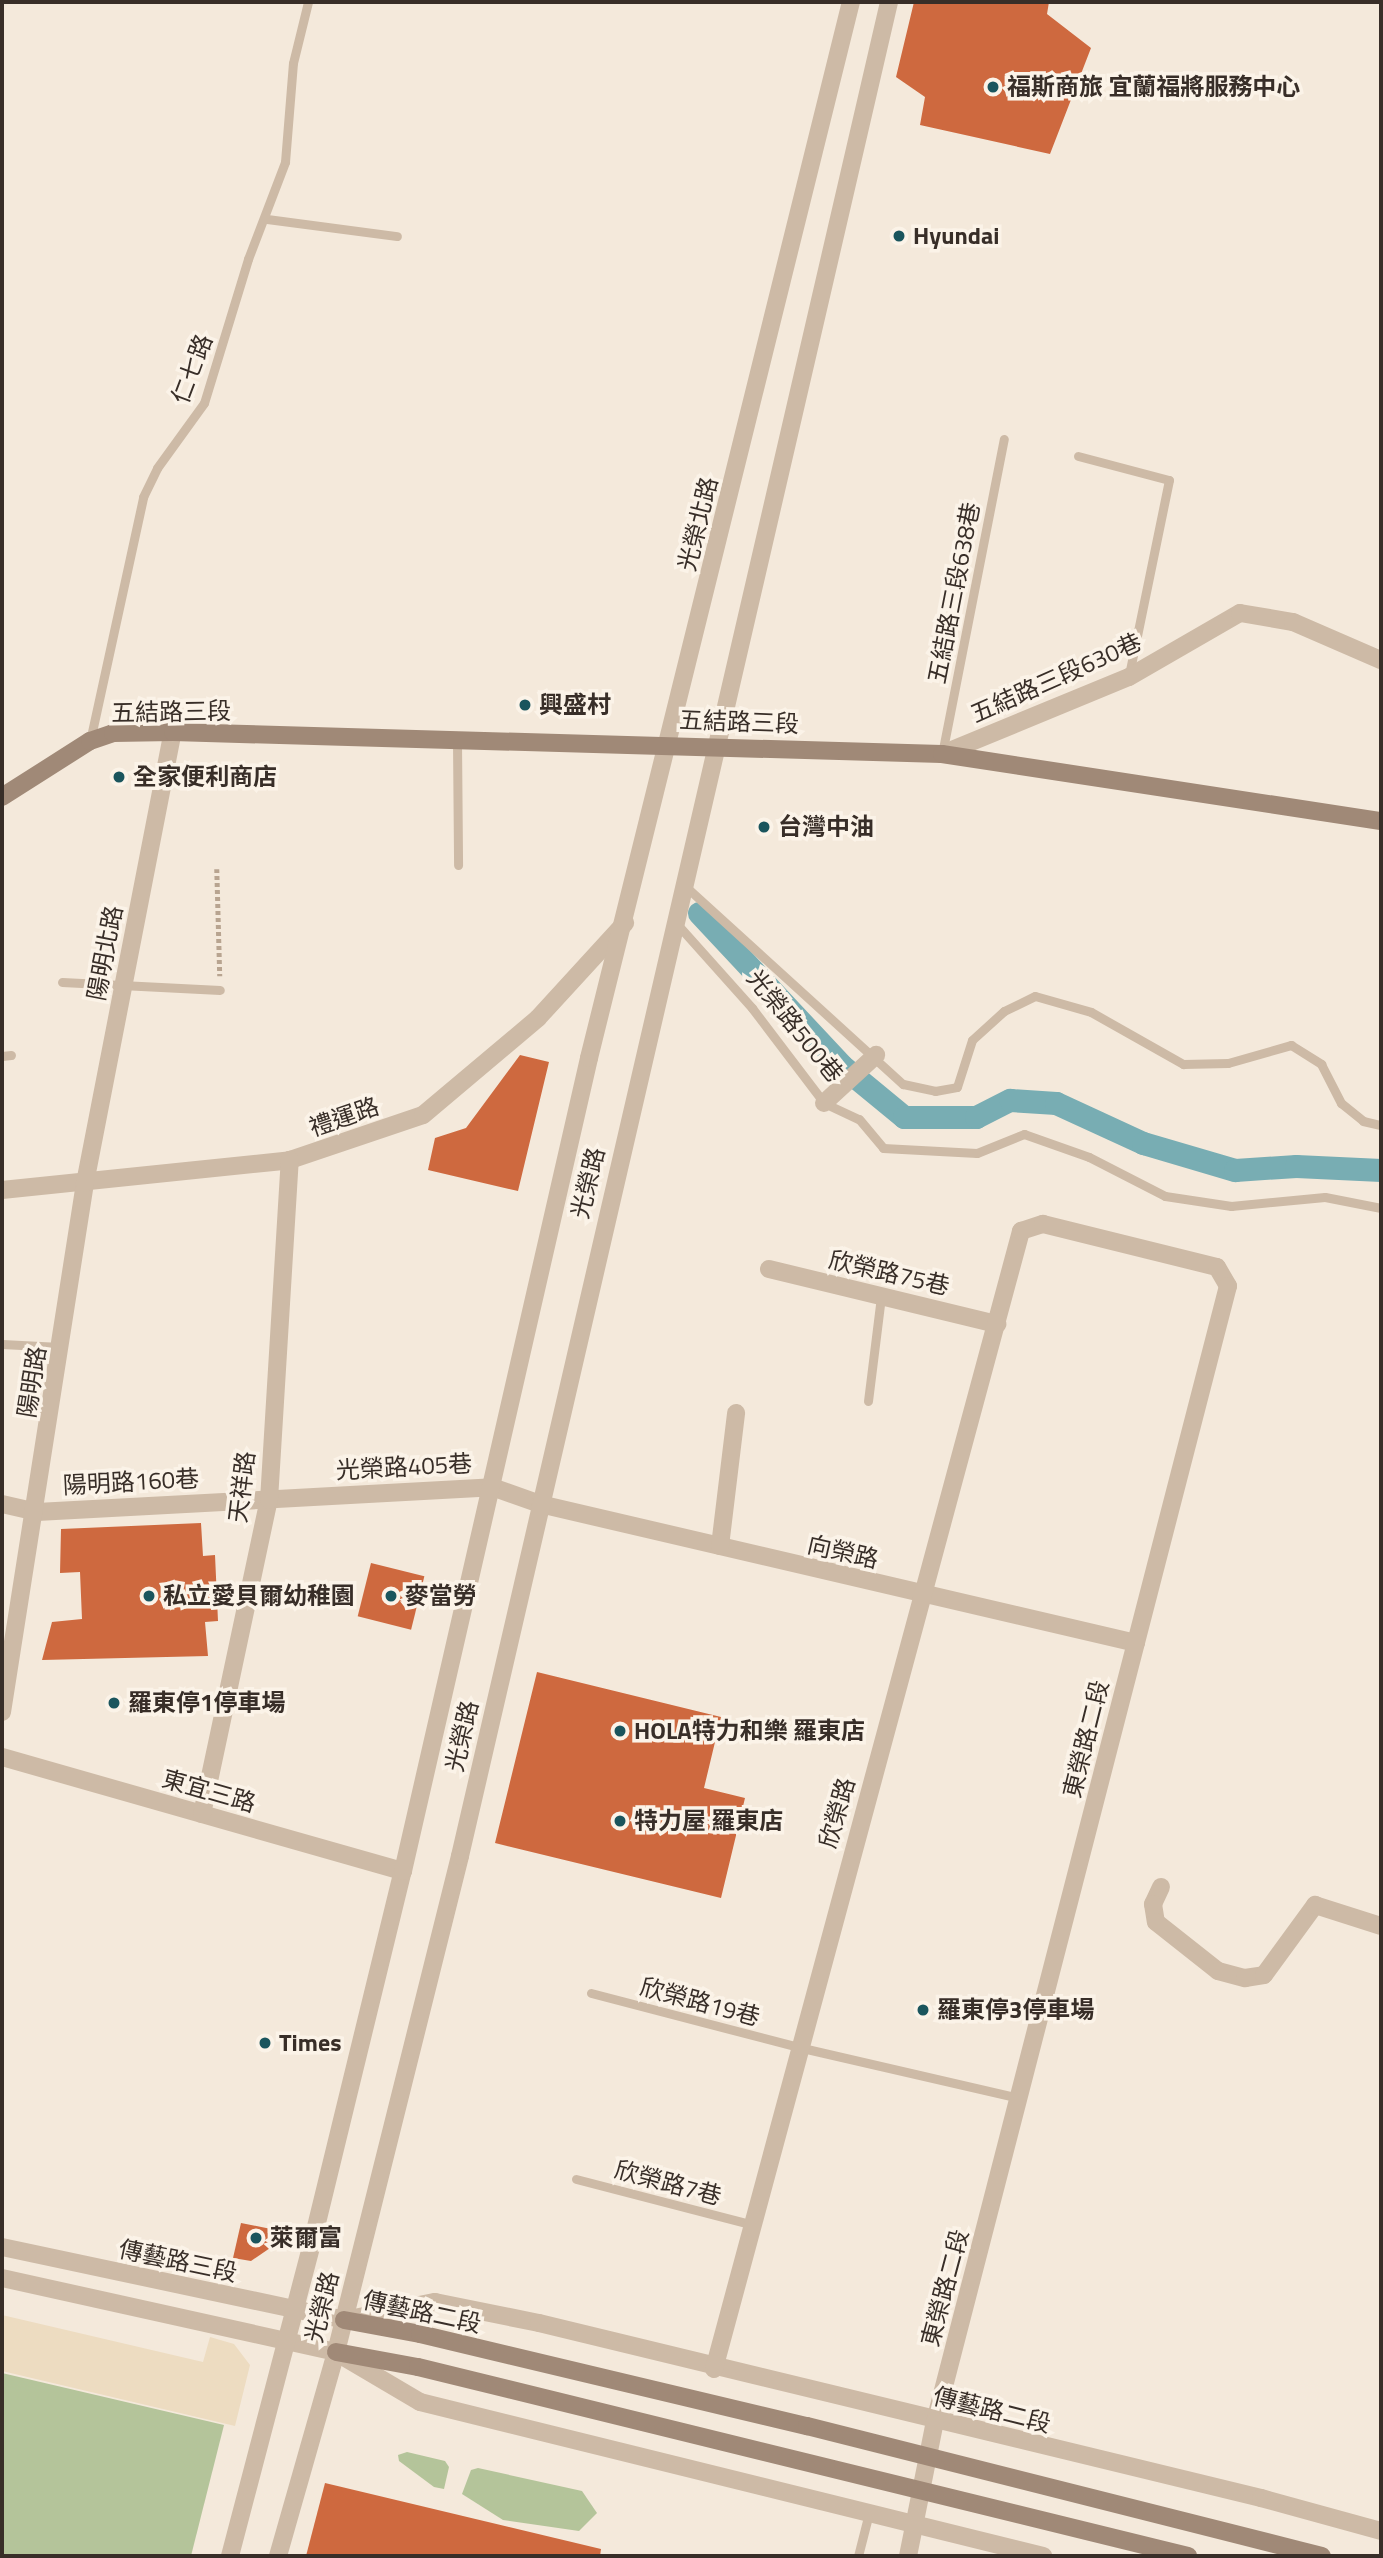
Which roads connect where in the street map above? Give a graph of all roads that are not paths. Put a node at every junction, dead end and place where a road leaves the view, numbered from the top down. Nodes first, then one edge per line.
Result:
1 (309, 2) edge
2 (851, 2) edge
3 (889, 2) edge
4 (267, 219) junction
5 (397, 236) dead end
6 (1004, 439) dead end
7 (1079, 456) dead end
8 (1381, 660) edge
9 (1129, 677) junction
10 (173, 732) junction
11 (90, 741) junction
12 (457, 741) junction
13 (669, 743) junction
14 (713, 746) junction
15 (942, 754) junction
16 (2, 797) edge
17 (1381, 821) edge
18 (458, 865) dead end
19 (684, 885) junction
20 (625, 923) junction
21 (676, 923) junction
22 (62, 982) dead end
23 (124, 985) junction
24 (220, 989) road end
25 (876, 1055) junction
26 (589, 1058) joint
27 (824, 1103) junction
28 (1381, 1125) edge
29 (290, 1160) junction
30 (85, 1183) junction
31 (2, 1190) edge
32 (1381, 1208) edge
33 (1021, 1231) joint
34 (769, 1269) dead end
35 (881, 1297) junction
36 (997, 1324) junction
37 (2, 1343) edge
38 (62, 1348) junction
39 (868, 1401) dead end
40 (736, 1413) dead end
41 (492, 1487) junction
42 (269, 1500) junction
43 (2, 1504) edge
44 (540, 1504) junction
45 (37, 1511) junction
46 (720, 1546) junction
47 (923, 1595) junction
48 (9, 1629) edge
49 (1136, 1643) junction
50 (2, 1712) edge
51 (2, 1757) edge
52 (202, 1814) junction
53 (403, 1871) junction
54 (1161, 1887) dead end
55 (1381, 1926) edge
56 (591, 1993) dead end
57 (798, 2047) junction
58 (1019, 2098) junction
59 (576, 2179) dead end
60 (750, 2224) junction
61 (2, 2247) edge
62 (2, 2278) edge
63 (293, 2312) junction
64 (344, 2320) junction
65 (284, 2342) junction
66 (335, 2352) junction
67 (713, 2369) junction
68 (935, 2421) junction
69 (928, 2456) junction
70 (922, 2488) junction
71 (869, 2512) junction
72 (915, 2524) junction
73 (1381, 2531) edge
74 (230, 2556) edge
75 (278, 2556) edge
76 (858, 2556) edge
77 (908, 2556) edge
78 (1043, 2556) edge
79 (1188, 2556) edge
80 (1322, 2556) edge

1 - 4 lane, 仁七路
2 - 13 street, 光榮北路
3 - 14 street
4 - 5 lane
4 - 11 lane, 仁七路
6 - 15 lane, 五結路三段638巷
7 - 9 lane
8 - 9 street, 五結路三段630巷
9 - 15 street, 五結路三段630巷
10 - 11 main road, 五結路三段
10 - 12 main road, 五結路三段
10 - 23 street, 陽明北路
11 - 16 main road, 五結路三段
12 - 13 main road, 五結路三段
12 - 18 lane
13 - 14 main road, 五結路三段
13 - 20 street, 光榮北路
14 - 15 main road, 五結路三段
14 - 19 street
15 - 17 main road, 五結路三段
19 - 21 street
19 - 25 lane
20 - 26 street, 光榮北路
20 - 29 street, 禮運路
21 - 27 lane, 光榮路500巷
21 - 44 street, 光榮路
22 - 23 lane
23 - 24 lane
23 - 30 street, 陽明北路
25 - 27 street
25 - 28 lane
26 - 41 street, 光榮路
27 - 32 lane, 光榮路500巷
29 - 30 street, 禮運路
29 - 42 street, 天祥路
30 - 31 street, 禮運路
30 - 38 street, 陽明路
33 - 36 street, 欣榮路
33 - 49 street, 東榮路二段
34 - 35 street, 欣榮路75巷
35 - 36 street, 欣榮路75巷
35 - 39 lane
36 - 47 street, 欣榮路
37 - 38 lane
38 - 45 street, 陽明路
40 - 46 street
41 - 42 street, 光榮路405巷
41 - 44 street, 光榮路405巷
41 - 53 street, 光榮路
42 - 45 street, 陽明路160巷
42 - 52 street, 天祥路
43 - 45 street, 陽明路160巷
44 - 46 street, 向榮路
44 - 64 street, 光榮路
45 - 48 street, 陽明路
46 - 47 street, 向榮路
47 - 49 street, 向榮路
47 - 57 street, 欣榮路
48 - 50 street, 陽明路
49 - 58 street, 東榮路二段
51 - 52 street, 東宜三路
52 - 53 street, 東宜三路
53 - 63 street, 光榮路
54 - 55 street
56 - 57 lane, 欣榮路19巷
57 - 58 lane, 欣榮路19巷
57 - 60 street, 欣榮路
58 - 68 street, 東榮路二段
59 - 60 lane, 欣榮路7巷
60 - 67 street, 欣榮路
61 - 63 street, 傳藝路三段
62 - 65 street
63 - 64 street, 傳藝路三段
63 - 65 street, 光榮路
64 - 66 street, 光榮路
64 - 67 street, 傳藝路二段
64 - 69 main road, 傳藝路二段
65 - 66 street
65 - 74 street, 光榮路
66 - 70 main road
66 - 71 street
66 - 75 street, 光榮路
67 - 68 street, 傳藝路二段
68 - 69 street, 東榮路二段
68 - 73 street, 傳藝路二段
69 - 70 street, 東榮路二段
69 - 80 main road, 傳藝路二段
70 - 72 street, 東榮路二段
70 - 79 main road
71 - 72 street
71 - 76 lane
72 - 77 street, 東榮路二段
72 - 78 street

